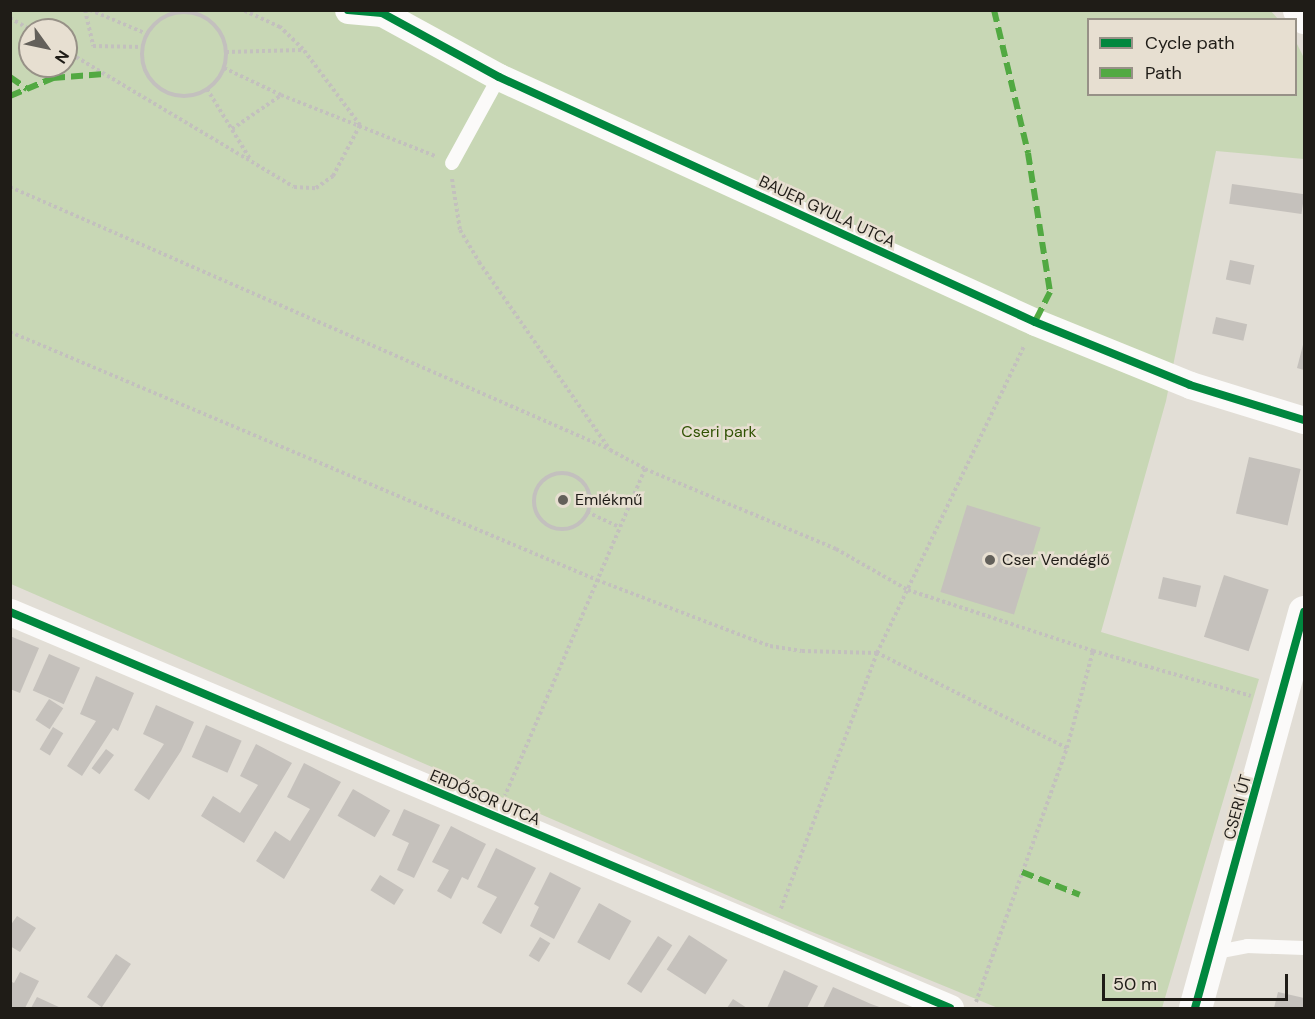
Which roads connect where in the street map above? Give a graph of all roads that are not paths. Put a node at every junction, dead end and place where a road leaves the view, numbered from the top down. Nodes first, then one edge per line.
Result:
1 (348, 10) edge
2 (1299, 10) edge
3 (1305, 17) edge
4 (499, 77) junction
5 (452, 163) road end
6 (1305, 420) edge
7 (10, 612) edge
8 (1305, 612) edge
9 (1305, 948) edge
10 (1212, 953) junction
11 (950, 1008) edge
12 (1196, 1008) edge

1 - 4 street, BAUER GYULA UTCA
2 - 3 street
4 - 5 lane
4 - 6 street, BAUER GYULA UTCA
7 - 11 street, ERDŐSOR UTCA
8 - 10 street, CSERI ÚT
9 - 10 lane
10 - 12 street, CSERI ÚT

